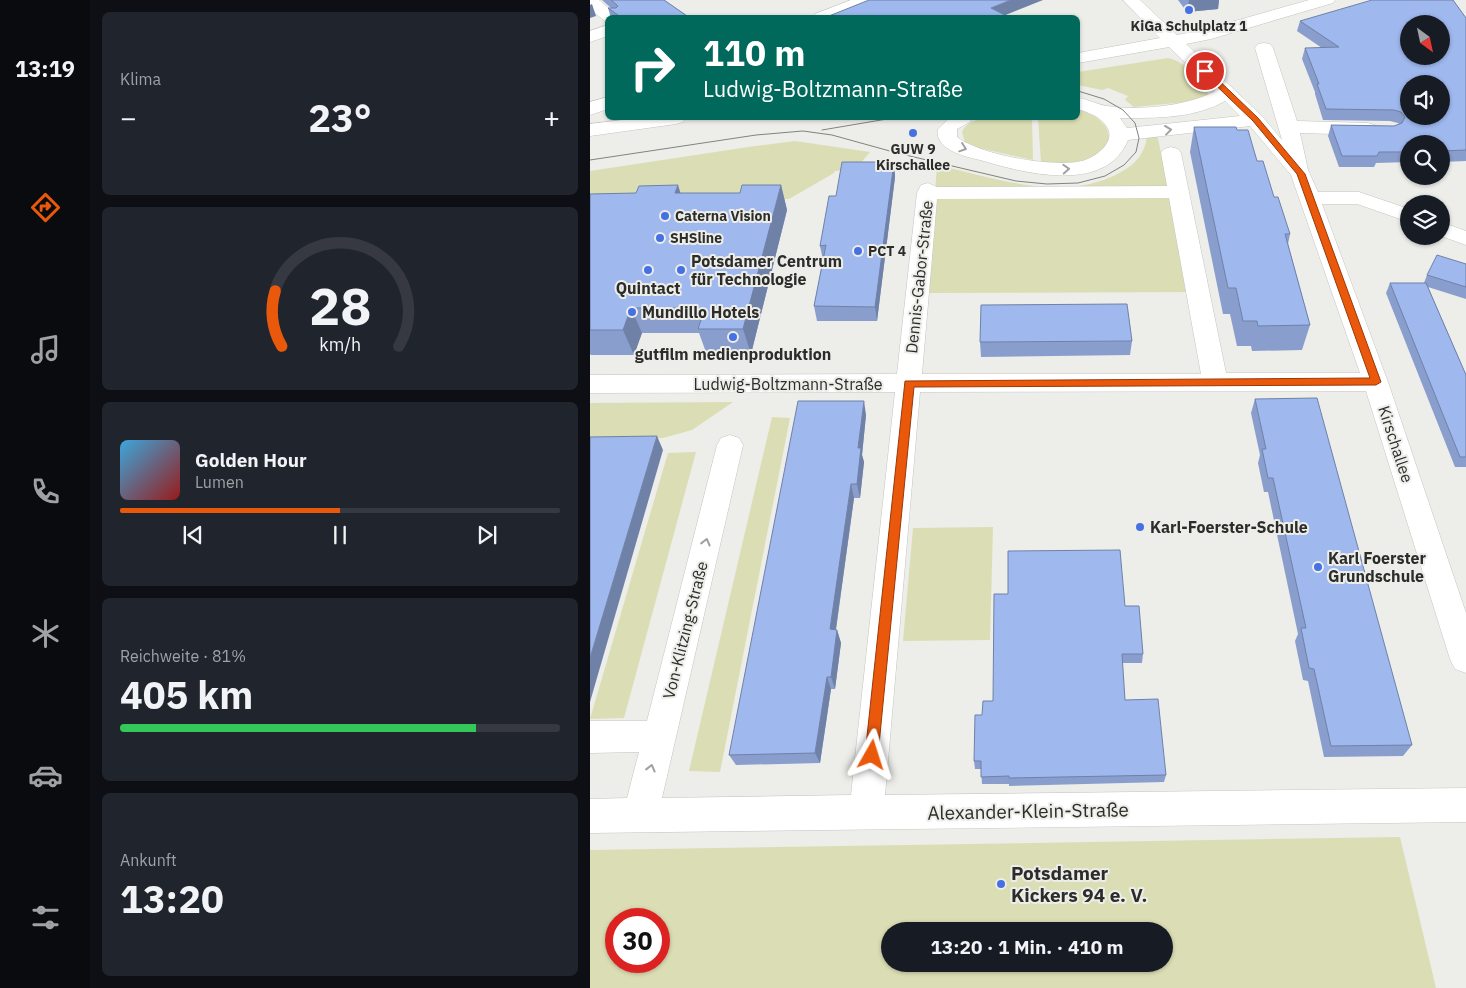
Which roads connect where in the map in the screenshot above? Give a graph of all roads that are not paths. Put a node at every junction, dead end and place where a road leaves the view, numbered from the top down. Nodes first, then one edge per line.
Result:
1 (865, 0) edge
2 (1131, 0) edge
3 (1327, 0) edge
4 (590, 2) edge
5 (608, 15) edge
6 (828, 15) edge
7 (605, 31) edge
8 (590, 37) edge
9 (1175, 42) junction
10 (1264, 48) dead end
11 (1080, 58) edge
12 (1227, 92) junction
13 (605, 103) edge
14 (1080, 104) edge
15 (590, 109) edge
16 (1102, 112) junction
17 (662, 120) edge
18 (959, 120) edge
19 (1255, 120) junction
20 (1289, 127) junction
21 (1390, 129) edge
22 (590, 130) edge
23 (1120, 135) junction
24 (1171, 152) dead end
25 (1301, 174) junction
26 (1178, 192) junction
27 (1310, 198) junction
28 (1400, 213) edge
29 (1450, 232) edge
30 (1466, 238) edge
31 (1215, 382) junction
32 (1376, 382) junction
33 (909, 383) junction
34 (590, 384) edge
35 (730, 445) dead end
36 (1466, 660) edge
37 (659, 736) junction
38 (590, 737) edge
39 (1466, 805) edge
40 (866, 813) junction
41 (590, 816) edge
42 (640, 816) junction

1 - 6 street
2 - 9 street, Kirschallee
3 - 9 street
4 - 5 street
7 - 8 street
9 - 11 street
9 - 12 street, Kirschallee
10 - 20 street, Kirschallee
12 - 16 street
12 - 19 street, Kirschallee
13 - 15 street
14 - 16 street
16 - 23 street
17 - 22 street
18 -> 23 street
23 -> 19 street
19 - 25 street, Kirschallee
20 - 21 street
20 - 25 street, Kirschallee
24 - 26 street
25 - 27 street, Kirschallee
26 - 31 street
26 - 33 street, Dennis-Gabor-Straße
27 - 28 street
27 - 32 street, Kirschallee
29 - 30 street
31 - 32 street, Ludwig-Boltzmann-Straße
31 - 33 street, Ludwig-Boltzmann-Straße
32 - 36 street, Kirschallee
33 - 34 street, Ludwig-Boltzmann-Straße
33 - 40 street, Dennis-Gabor-Straße
37 -> 35 street, Von-Klitzing-Straße
37 - 38 street
42 -> 37 street, Von-Klitzing-Straße
39 - 40 street, Alexander-Klein-Straße
40 - 42 street, Alexander-Klein-Straße
41 - 42 street, Alexander-Klein-Straße

